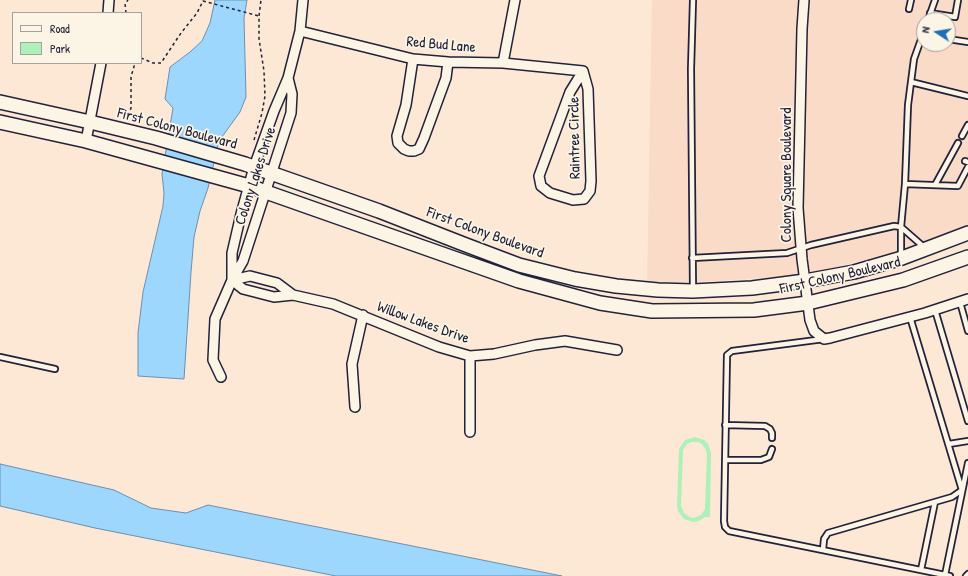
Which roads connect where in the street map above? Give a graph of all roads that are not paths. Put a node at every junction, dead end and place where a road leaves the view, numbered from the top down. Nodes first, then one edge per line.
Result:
1 (109, 0) edge
2 (303, 0) edge
3 (515, 0) edge
4 (693, 0) edge
5 (804, 0) edge
6 (911, 0) edge
7 (935, 0) edge
8 (958, 0) edge
9 (909, 9) dead end
10 (108, 12) edge
11 (930, 12) edge
12 (956, 12) edge
13 (300, 31) junction
14 (956, 40) edge
15 (968, 42) edge
16 (917, 52) edge
17 (413, 59) junction
18 (448, 62) junction
19 (503, 63) junction
20 (101, 64) edge
21 (583, 71) junction
22 (288, 78) junction
23 (911, 82) junction
24 (968, 96) edge
25 (0, 102) edge
26 (0, 122) edge
27 (90, 122) junction
28 (968, 125) edge
29 (965, 135) edge
30 (86, 141) junction
31 (960, 144) dead end
32 (254, 167) junction
33 (968, 167) edge
34 (959, 172) dead end
35 (272, 173) junction
36 (964, 174) junction
37 (906, 184) junction
38 (935, 185) junction
39 (249, 186) junction
40 (266, 192) junction
41 (901, 227) junction
42 (430, 231) junction
43 (968, 233) edge
44 (424, 249) junction
45 (800, 249) junction
46 (926, 249) junction
47 (968, 257) edge
48 (692, 258) junction
49 (901, 258) junction
50 (232, 280) junction
51 (805, 281) junction
52 (693, 291) junction
53 (293, 295) junction
54 (964, 300) edge
55 (808, 303) junction
56 (935, 310) junction
57 (696, 311) junction
58 (362, 315) junction
59 (910, 317) junction
60 (968, 331) edge
61 (824, 339) junction
62 (617, 350) dead end
63 (470, 356) junction
64 (0, 357) edge
65 (55, 369) dead end
66 (221, 377) dead end
67 (355, 407) dead end
68 (968, 421) edge
69 (725, 425) junction
70 (470, 432) dead end
71 (772, 438) dead end
72 (968, 441) edge
73 (949, 444) junction
74 (772, 449) dead end
75 (725, 460) junction
76 (968, 463) edge
77 (962, 490) junction
78 (935, 502) junction
79 (823, 550) junction
80 (921, 570) junction
81 (968, 574) edge
82 (948, 576) edge
83 (966, 576) edge

1 - 10 street
2 - 13 street, Colony Lakes Drive
3 - 19 street
4 - 48 lane
5 - 45 street, Colony Square Boulevard
6 - 9 lane
7 - 11 lane
8 - 12 lane
13 - 17 street, Red Bud Lane
13 - 22 street, Colony Lakes Drive
14 - 15 lane
16 - 23 lane
17 - 18 street, Red Bud Lane
17 - 18 street
18 - 19 street, Red Bud Lane
19 - 21 street, Red Bud Lane
20 - 27 street
21 - 21 street, Raintree Circle
22 - 32 street, Colony Lakes Drive
22 - 35 street, Colony Lakes Drive
23 - 24 lane
23 - 37 lane
25 - 27 main road, First Colony Boulevard
26 - 30 main road, First Colony Boulevard
27 - 30 street
27 - 32 main road, First Colony Boulevard
28 - 29 lane
30 - 39 main road, First Colony Boulevard
31 - 38 lane
32 - 35 main road, First Colony Boulevard
32 - 39 street, Colony Lakes Drive
33 - 36 lane
34 - 36 lane
35 - 40 street, Colony Lakes Drive
35 - 42 main road, First Colony Boulevard
36 - 38 lane
37 - 38 lane
37 - 41 lane
39 - 40 main road, First Colony Boulevard
39 - 50 street, Colony Lakes Drive
40 - 44 main road, First Colony Boulevard
40 - 50 street, Colony Lakes Drive
41 - 45 lane
41 - 46 lane
41 - 49 lane
42 - 44 main road
42 - 52 main road, First Colony Boulevard
43 - 46 main road, First Colony Boulevard
44 - 57 main road, First Colony Boulevard
45 - 48 lane
45 - 51 street, Colony Square Boulevard
46 - 49 main road, First Colony Boulevard
47 - 55 main road, First Colony Boulevard
48 - 52 lane
49 - 51 main road, First Colony Boulevard
50 - 53 street, Willow Lakes Drive
50 - 53 street, Willow Lakes Drive
50 - 66 street, Colony Lakes Drive
51 - 52 main road, First Colony Boulevard
51 - 55 street, Colony Square Boulevard
52 - 57 main road
53 - 58 street, Willow Lakes Drive
54 - 56 street
54 - 60 lane
55 - 57 main road, First Colony Boulevard
55 - 61 street, Colony Square Boulevard
56 - 59 street
56 - 68 lane
58 - 63 street, Willow Lakes Drive
58 - 67 street
59 - 61 street
59 - 73 lane
61 - 69 lane
62 - 63 street, Willow Lakes Drive
63 - 70 street
64 - 65 lane
69 - 71 lane
69 - 75 lane
72 - 73 lane
73 - 77 lane
74 - 75 lane
75 - 79 lane
76 - 77 lane
77 - 78 lane
77 - 82 lane
78 - 79 lane
78 - 80 lane
79 - 80 lane
80 - 82 lane
81 - 83 lane

